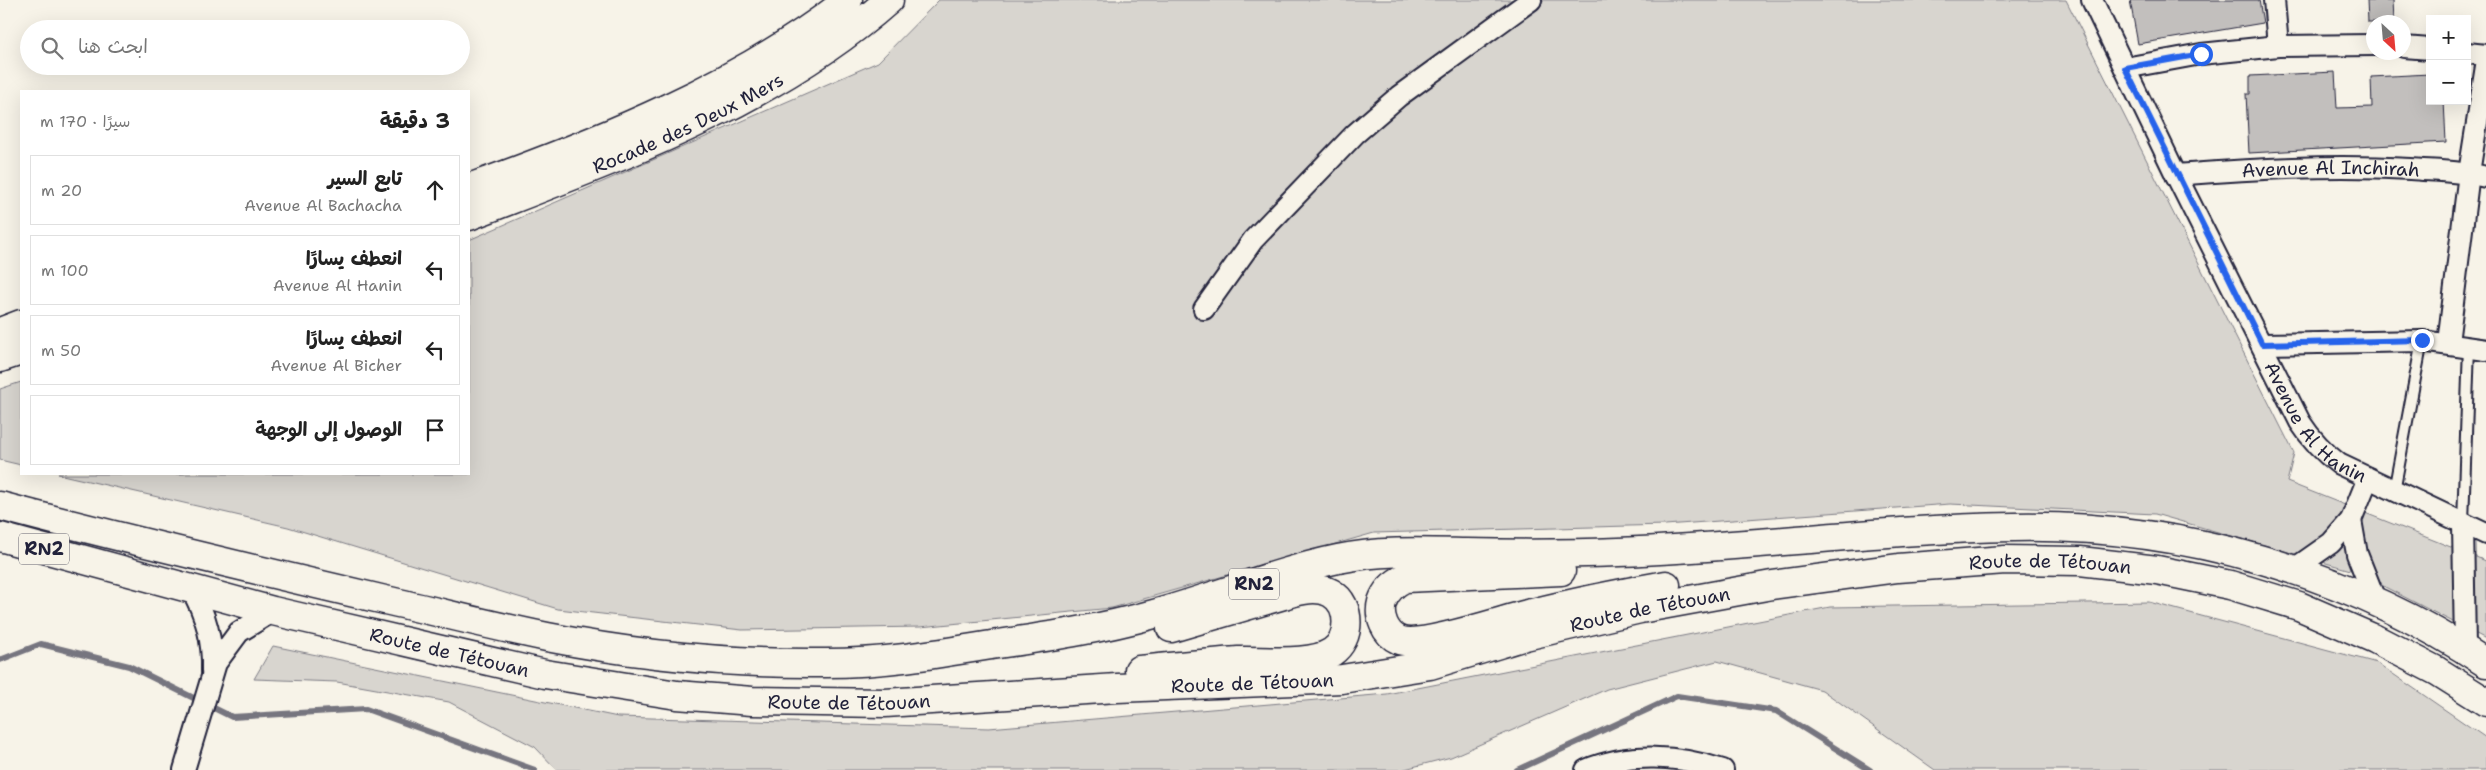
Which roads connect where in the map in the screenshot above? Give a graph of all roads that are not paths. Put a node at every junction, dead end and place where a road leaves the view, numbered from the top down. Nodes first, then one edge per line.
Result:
1 (848, 0) edge
2 (889, 0) edge
3 (1531, 0) edge
4 (2092, 0) edge
5 (2274, 0) edge
6 (2366, 45) edge
7 (2278, 46) junction
8 (2411, 48) edge
9 (2426, 49) edge
10 (2471, 53) edge
11 (2486, 55) edge
12 (2486, 66) edge
13 (2125, 68) junction
14 (2176, 175) junction
15 (2478, 175) edge
16 (470, 188) edge
17 (470, 216) edge
18 (1204, 309) dead end
19 (20, 324) edge
20 (0, 332) edge
21 (2422, 340) junction
22 (2448, 343) junction
23 (2262, 344) junction
24 (2478, 348) edge
25 (20, 351) edge
26 (0, 358) edge
27 (2368, 478) junction
28 (2394, 491) junction
29 (5, 506) edge
30 (2351, 520) junction
31 (2463, 523) junction
32 (1922, 531) junction
33 (2486, 534) edge
34 (0, 537) edge
35 (0, 544) edge
36 (88, 560) junction
37 (1898, 568) junction
38 (2294, 569) junction
39 (191, 589) junction
40 (2376, 602) junction
41 (273, 611) junction
42 (2475, 656) edge
43 (883, 662) junction
44 (207, 693) junction
45 (2486, 702) edge
46 (885, 703) junction
47 (1654, 764) edge
48 (184, 770) edge
49 (1586, 770) edge
50 (1722, 770) edge

1 - 16 highway, Rocade des Deux Mers
2 - 17 highway, Rocade des Deux Mers
3 - 18 street
4 - 13 street, Avenue Al Hanin
5 - 7 street
6 - 7 street
7 - 13 street
8 - 9 street
10 - 11 street
12 - 15 street
13 - 14 street, Avenue Al Hanin
14 - 15 street, Avenue Al Inchirah
14 - 23 street, Avenue Al Hanin
15 - 22 street
19 - 20 highway
21 - 22 street
21 - 23 street
21 - 28 lane
22 - 24 street
23 - 27 street, Avenue Al Hanin
24 - 31 lane
25 - 26 highway
27 - 28 street, Avenue Al Hanin
27 - 30 street
28 - 31 street, Avenue Al Hanin
29 - 43 highway, Route de Tétouan / RN2
30 - 38 street
30 - 40 street
31 - 33 street, Avenue Al Hanin
31 - 42 street
32 - 37 highway
32 - 38 highway, Route de Tétouan / RN2
32 - 43 highway, Route de Tétouan / RN2
34 - 36 highway, Route de Tétouan / RN2
35 - 36 highway
36 - 39 highway, Route de Tétouan / RN2
37 - 45 highway, Route de Tétouan / RN2
37 - 46 highway, Route de Tétouan / RN2
38 - 40 highway, Route de Tétouan / RN2
39 - 41 highway, Route de Tétouan / RN2
39 - 44 street
40 - 42 highway, Route de Tétouan / RN2
41 - 44 street
41 - 46 highway, Route de Tétouan / RN2
43 - 46 highway
44 - 48 street
47 - 49 street
47 - 50 street

